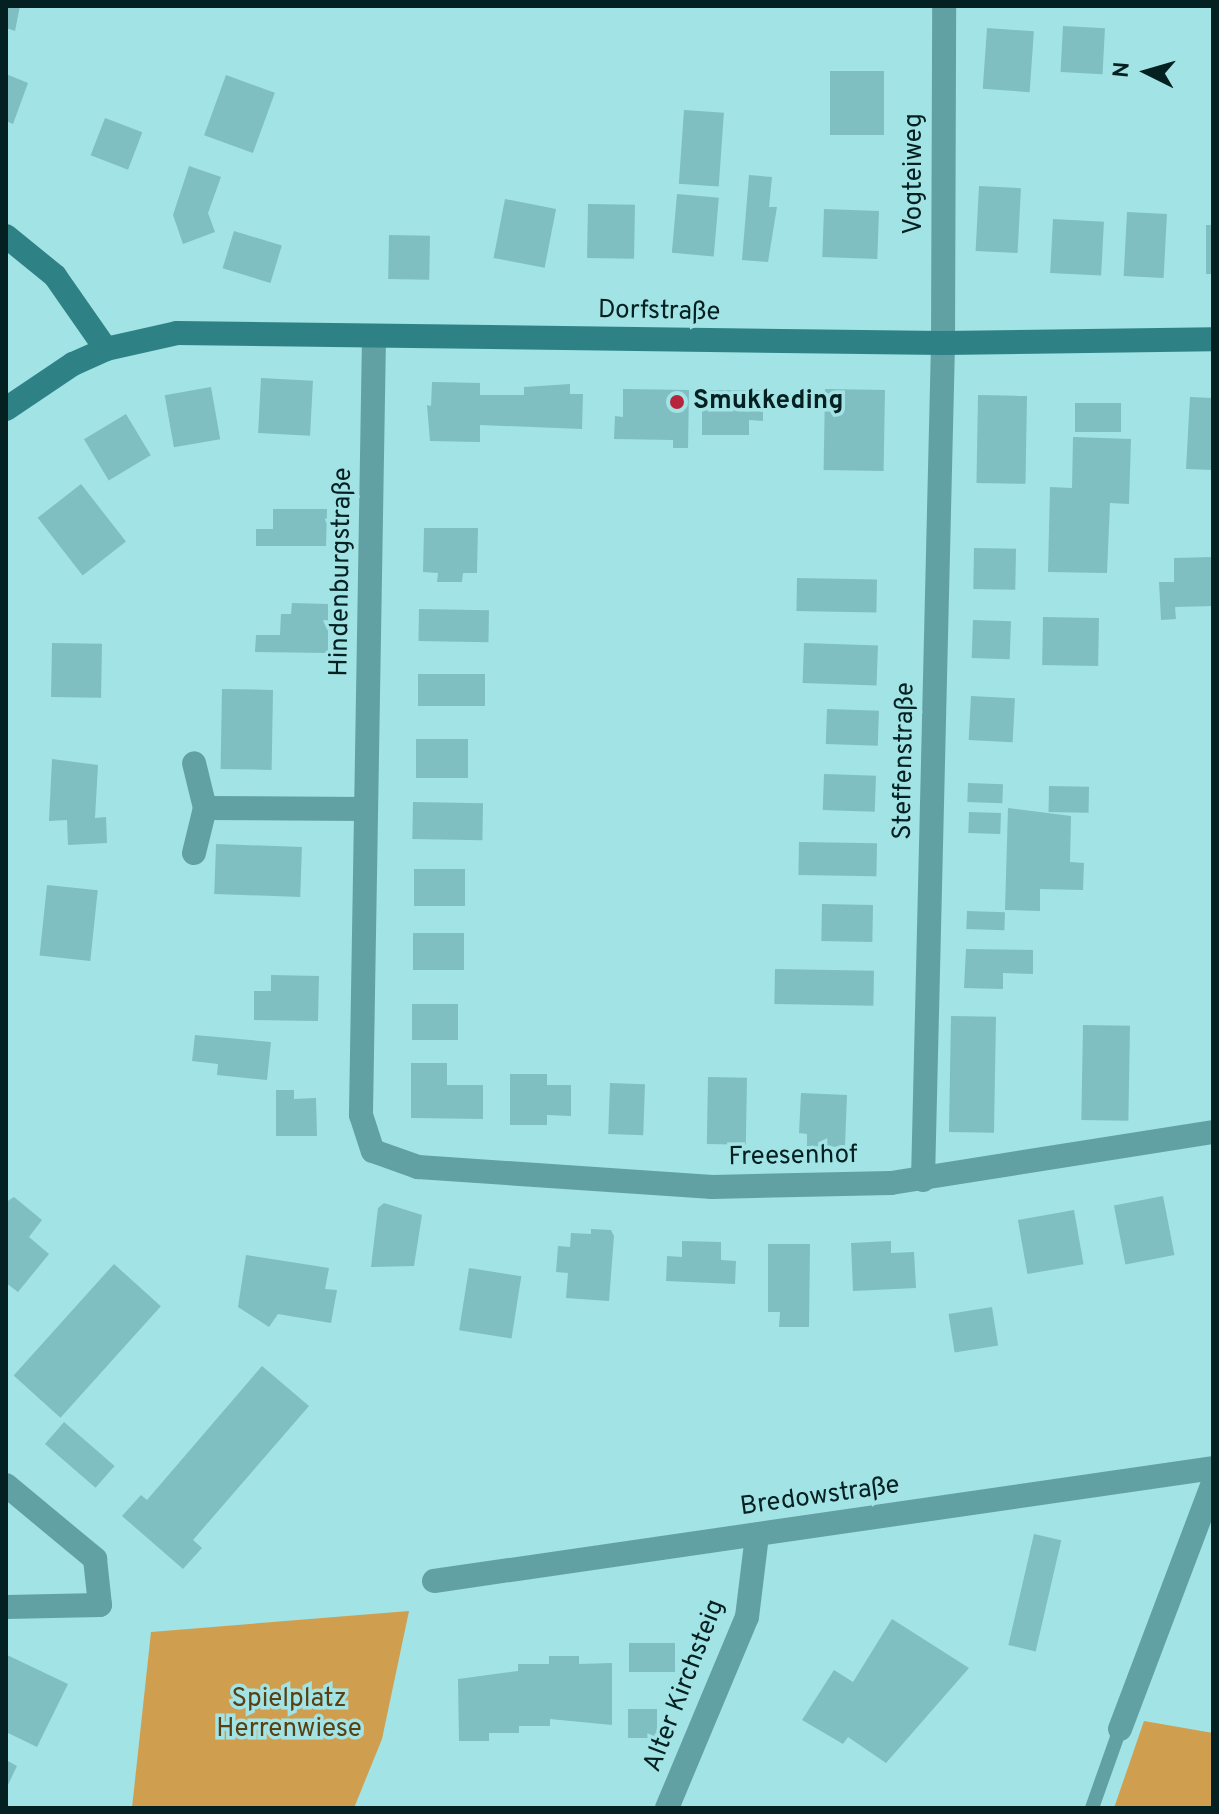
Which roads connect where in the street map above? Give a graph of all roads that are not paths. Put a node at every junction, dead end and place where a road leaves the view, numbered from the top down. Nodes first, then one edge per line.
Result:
1 (944, 6) edge
2 (6, 236) edge
3 (374, 337) junction
4 (1213, 339) edge
5 (943, 343) junction
6 (106, 349) junction
7 (6, 409) edge
8 (194, 763) dead end
9 (205, 808) junction
10 (366, 809) junction
11 (194, 853) dead end
12 (1213, 1132) edge
13 (373, 1151) joint
14 (923, 1180) junction
15 (1213, 1468) edge
16 (1213, 1483) edge
17 (6, 1485) edge
18 (757, 1535) junction
19 (434, 1581) dead end
20 (6, 1607) edge
21 (1120, 1729) joint
22 (667, 1808) edge
23 (1092, 1808) edge

1 - 5 street, Vogteiweg
2 - 6 main road
3 - 5 main road, Dorfstraße
3 - 6 main road, Dorfstraße
3 - 10 street, Hindenburgstraße
4 - 5 main road, Dorfstraße
5 - 14 street, Steffenstraße
6 - 7 main road, Dorfstraße
8 - 9 street
9 - 10 street
9 - 11 street
10 - 13 street, Hindenburgstraße
12 - 14 street, Freesenhof
13 - 14 street, Freesenhof
15 - 18 street, Bredowstraße
16 - 21 street
17 - 20 street
18 - 19 street, Bredowstraße
18 - 22 street, Alter Kirchsteig
21 - 23 lane

